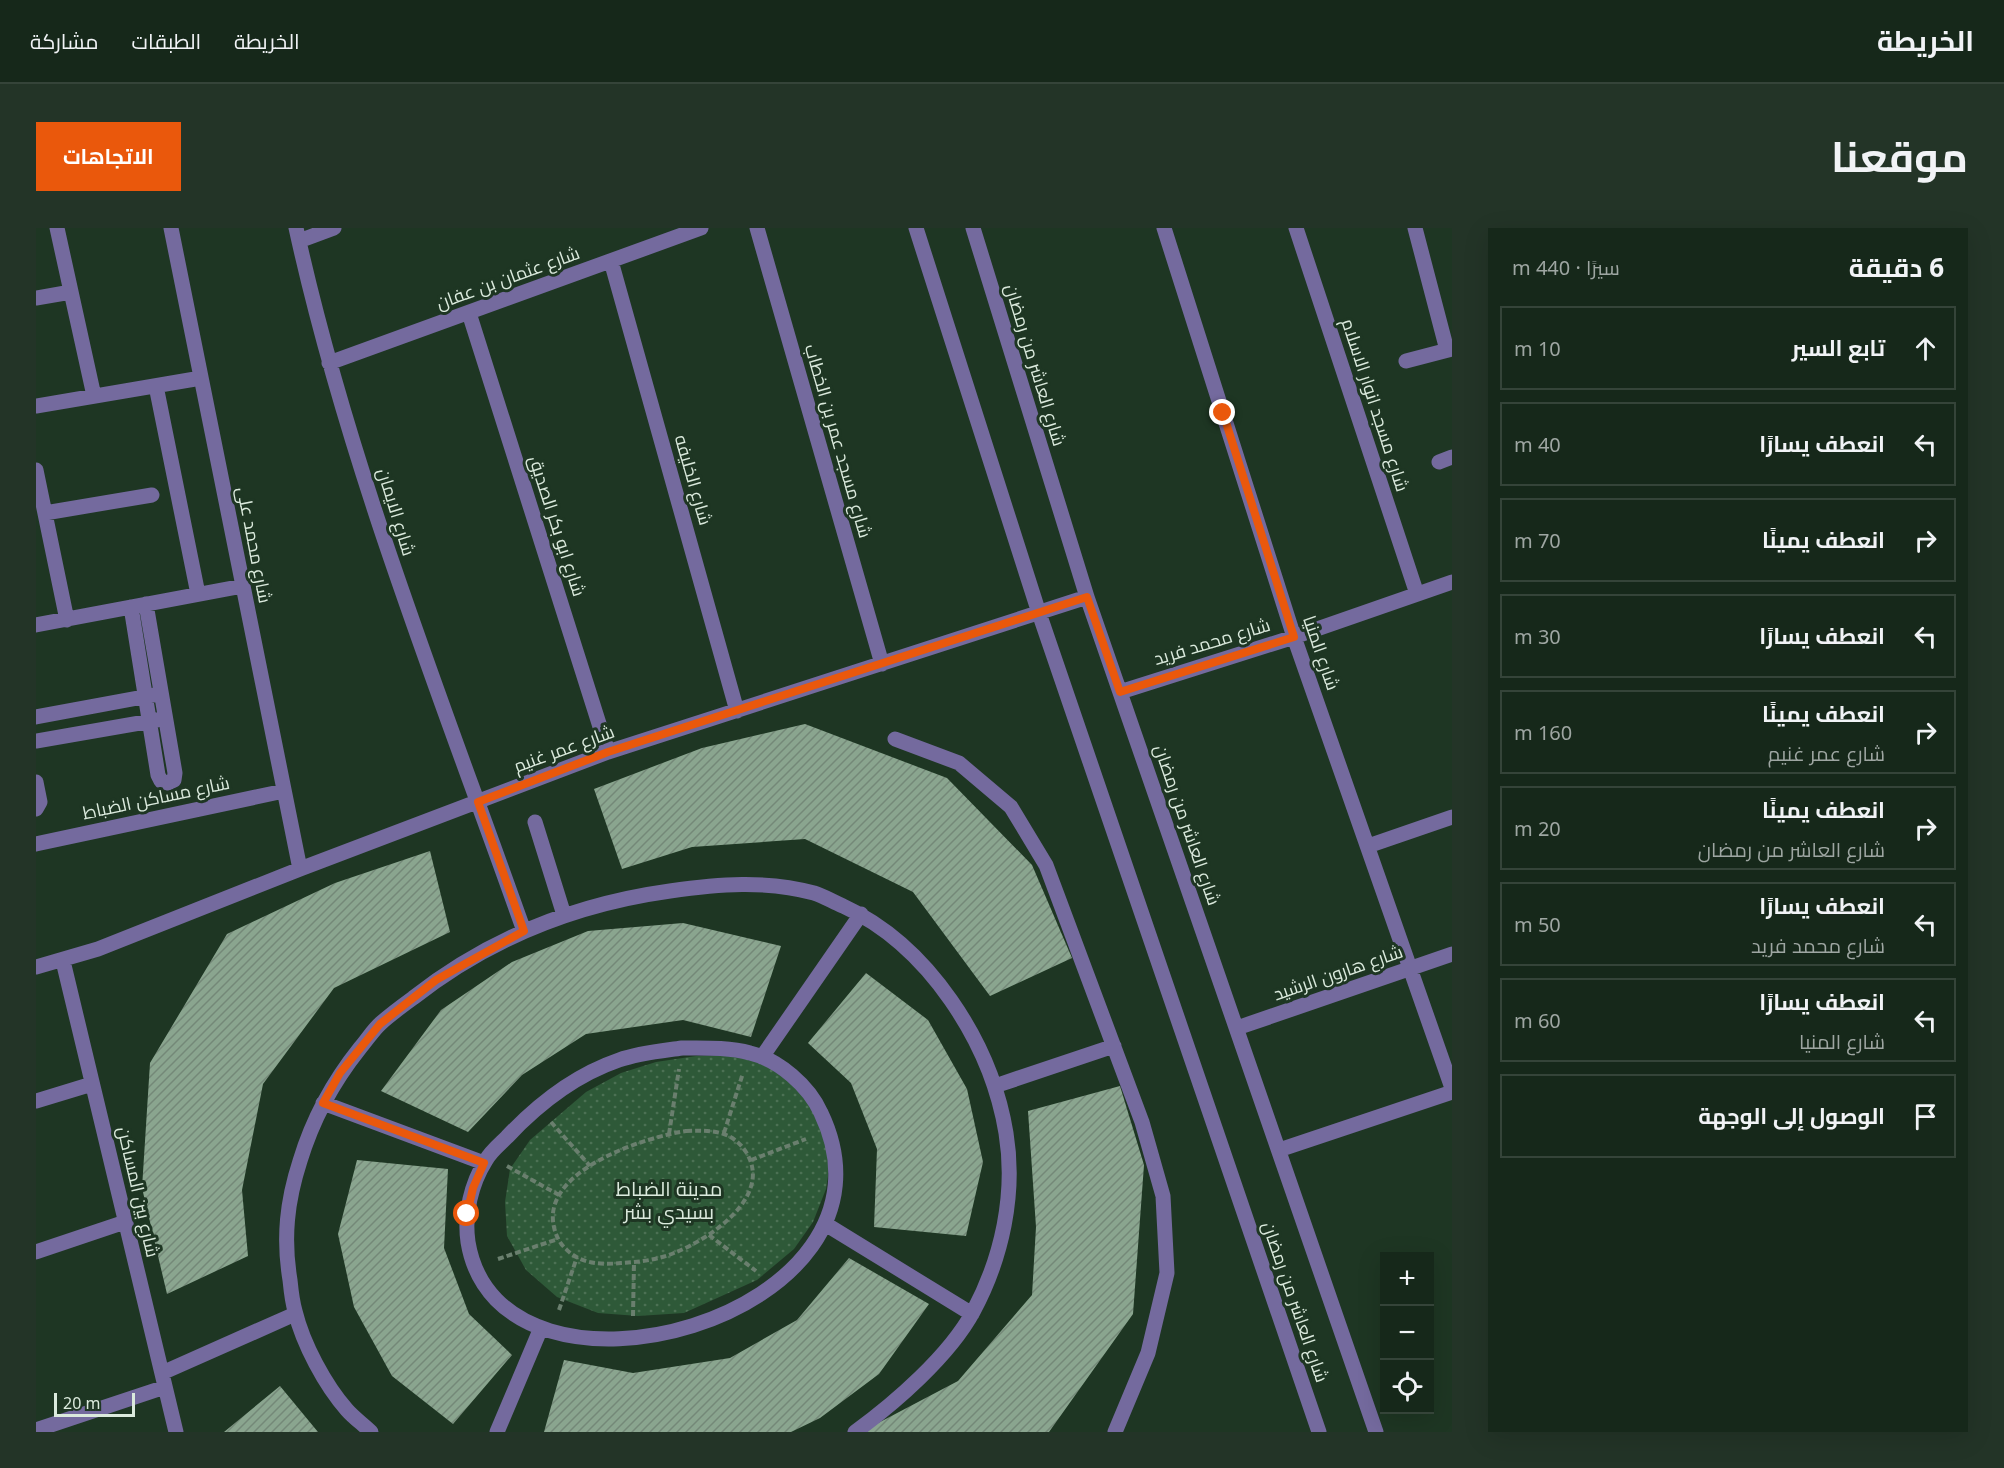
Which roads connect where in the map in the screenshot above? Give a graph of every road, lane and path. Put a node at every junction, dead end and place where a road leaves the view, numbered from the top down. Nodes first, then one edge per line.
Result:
1 (57, 228) edge
2 (171, 228) edge
3 (334, 228) edge
4 (701, 228) edge
5 (757, 228) edge
6 (916, 228) edge
7 (973, 228) edge
8 (1164, 228) edge
9 (1296, 228) edge
10 (1415, 228) edge
11 (297, 235) edge
12 (611, 261) junction
13 (71, 292) junction
14 (36, 298) edge
15 (469, 312) junction
16 (1449, 350) edge
17 (1406, 361) dead end
18 (329, 363) junction
19 (201, 378) junction
20 (156, 386) junction
21 (94, 396) junction
22 (36, 406) edge
23 (36, 470) edge
24 (152, 495) dead end
25 (45, 513) junction
26 (1452, 582) edge
27 (243, 586) junction
28 (198, 594) junction
29 (1417, 594) junction
30 (1087, 597) junction
31 (138, 606) junction
32 (1039, 613) junction
33 (67, 620) junction
34 (36, 626) edge
35 (1294, 637) junction
36 (882, 664) junction
37 (1120, 692) junction
38 (162, 693) junction
39 (146, 697) junction
40 (737, 711) junction
41 (36, 717) edge
42 (166, 718) junction
43 (149, 721) junction
44 (895, 739) dead end
45 (36, 741) edge
46 (608, 752) junction
47 (36, 782) edge
48 (284, 791) junction
49 (478, 802) junction
50 (36, 809) edge
51 (1452, 817) edge
52 (535, 822) dead end
53 (36, 844) edge
54 (1368, 846) junction
55 (300, 869) junction
56 (861, 914) junction
57 (564, 915) junction
58 (524, 931) junction
59 (1452, 954) edge
60 (63, 961) junction
61 (36, 967) edge
62 (1411, 969) junction
63 (1237, 1028) junction
64 (1114, 1046) junction
65 (682, 1048) junction
66 (756, 1055) junction
67 (92, 1084) junction
68 (995, 1086) junction
69 (1452, 1090) edge
70 (36, 1101) edge
71 (323, 1103) junction
72 (537, 1106) junction
73 (830, 1130) junction
74 (724, 1133) junction
75 (669, 1134) junction
76 (1280, 1150) junction
77 (486, 1159) junction
78 (751, 1160) junction
79 (590, 1166) junction
80 (559, 1195) junction
81 (125, 1222) junction
82 (827, 1225) junction
83 (709, 1235) junction
84 (558, 1239) junction
85 (36, 1252) edge
86 (577, 1257) junction
87 (634, 1263) junction
88 (475, 1267) junction
89 (777, 1286) junction
90 (295, 1314) junction
91 (972, 1314) junction
92 (544, 1337) junction
93 (633, 1346) junction
94 (164, 1380) junction
95 (36, 1430) edge
96 (176, 1432) edge
97 (371, 1432) edge
98 (497, 1432) edge
99 (855, 1432) edge
100 (1115, 1432) edge
101 (1318, 1432) edge
102 (1376, 1432) edge

1 - 13 street
2 - 19 street, شارع محمد على
3 - 11 street
4 - 12 street, شارع عثمان بن عفان
5 - 36 street, شارع مسجد عمر بن الخطاب
6 - 32 street, شارع العاشر من رمضان
7 - 30 street, شارع العاشر من رمضان
8 - 35 street, شارع المنيا
9 - 29 street, شارع مسجد انوار الاسلام
10 - 16 street
11 - 18 street, شارع الايمان
12 - 15 street, شارع عثمان بن عفان
12 - 40 street, شارع الخليفه
13 - 14 street
13 - 21 street
15 - 18 street, شارع عثمان بن عفان
15 - 46 street, شارع ابو بكر الصديق
16 - 17 street
18 - 49 street, شارع الايمان
19 - 20 street
19 - 27 street, شارع محمد على
20 - 21 street
20 - 28 street
21 - 22 street
23 - 25 street
24 - 25 street
25 - 33 street
26 - 29 street, شارع محمد فريد
27 - 28 street
27 - 48 street, شارع محمد على
28 - 31 street
29 - 35 street, شارع محمد فريد
30 - 32 street, شارع عمر غنيم
30 - 37 street, شارع العاشر من رمضان
31 - 33 street
31 - 38 street
31 - 39 street
32 - 36 street, شارع عمر غنيم
32 - 101 street, شارع العاشر من رمضان
33 - 34 street
35 - 37 street, شارع محمد فريد
35 - 54 street, شارع المنيا
36 - 40 street, شارع عمر غنيم
37 - 63 street, شارع العاشر من رمضان
38 - 39 street
38 - 42 street
39 - 41 street
39 - 43 street
40 - 46 street, شارع عمر غنيم
42 - 43 street
42 - 43 street
43 - 45 street
44 - 64 street
46 - 49 street, شارع عمر غنيم
47 - 50 street
48 - 53 street, شارع مساكن الضباط
48 - 55 street, شارع محمد على
49 - 55 street, شارع عمر غنيم
49 - 58 street, شارع الايمان
51 - 54 street
52 - 57 street
54 - 62 street, شارع المنيا
55 - 60 street, شارع عمر غنيم
56 - 57 street
56 - 66 street
56 - 68 street
57 - 58 street
58 - 71 street
59 - 62 street, شارع هارون الرشيد
60 - 61 street, شارع عمر غنيم
60 - 67 street, شارع بين المساكن
62 - 63 street, شارع هارون الرشيد
62 - 69 street, شارع المنيا
63 - 76 street, شارع العاشر من رمضان
64 - 68 street
64 - 100 street
65 - 66 street
65 - 72 street
65 - 75 path
66 - 73 street
66 - 74 path
67 - 70 street
67 - 81 street, شارع بين المساكن
68 - 91 street
69 - 76 street
71 - 77 street
71 - 90 street
72 - 77 street
72 - 79 path
73 - 78 path
73 - 82 street
74 - 75 path
74 - 78 path
75 - 79 path
76 - 102 street, شارع العاشر من رمضان
77 - 80 path
77 - 88 street
78 - 83 path
79 - 80 path
80 - 84 path
81 - 85 street
81 - 94 street, شارع بين المساكن
82 - 89 street
82 - 91 street
83 - 87 path
83 - 89 path
84 - 86 path
84 - 88 path
86 - 87 path
86 - 92 path
87 - 93 path
88 - 92 street
89 - 93 street
90 - 94 street
90 - 97 street
91 - 99 street
92 - 93 street
92 - 98 street
94 - 95 street
94 - 96 street, شارع بين المساكن

